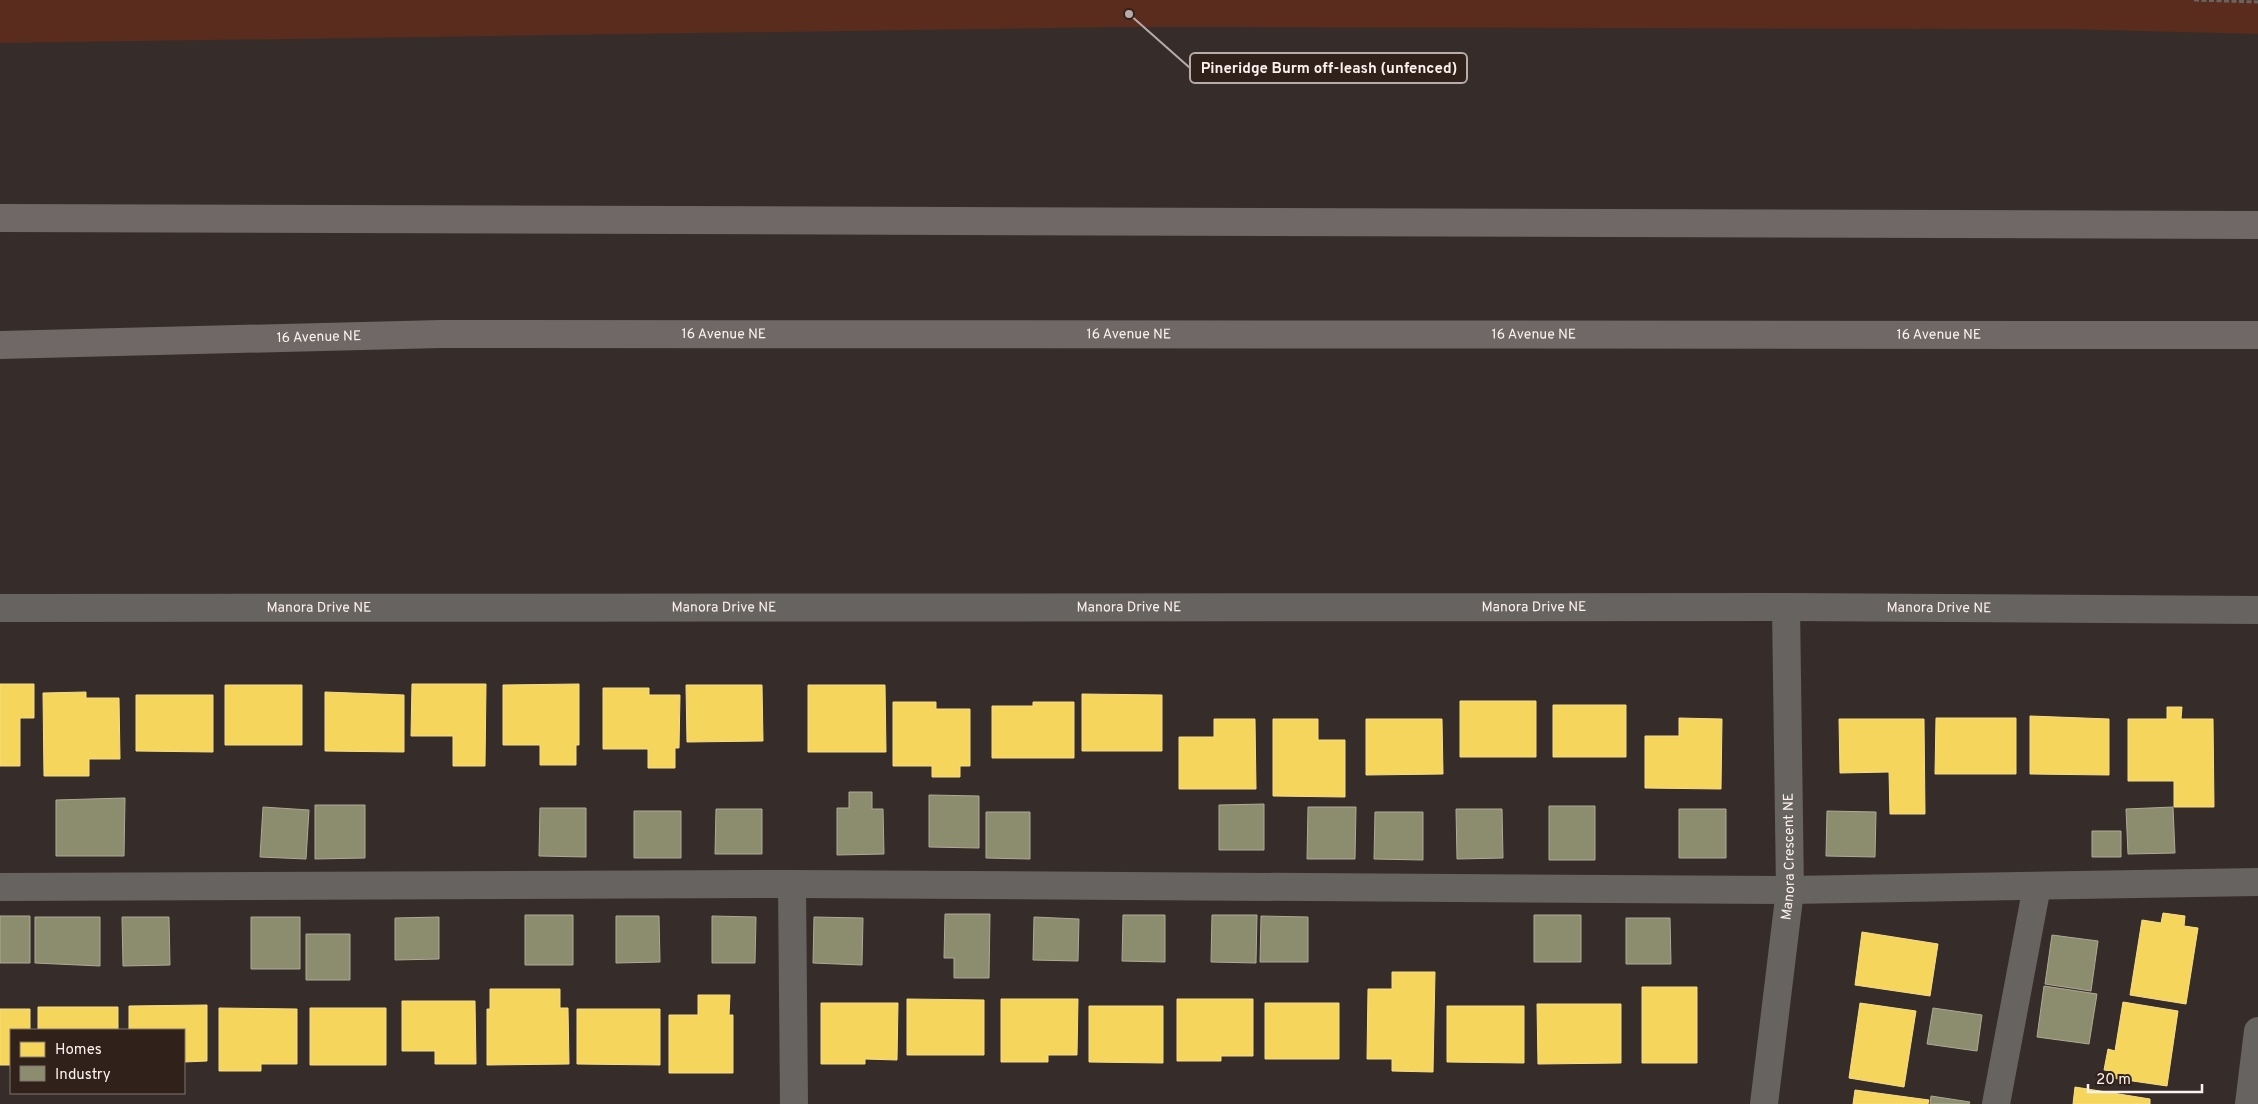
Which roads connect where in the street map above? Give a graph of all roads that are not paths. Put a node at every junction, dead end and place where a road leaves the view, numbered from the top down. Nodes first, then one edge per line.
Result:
1 (0, 218) edge
2 (2258, 225) edge
3 (2258, 336) edge
4 (0, 345) edge
5 (1786, 607) junction
6 (0, 608) edge
7 (2258, 610) edge
8 (2258, 882) edge
9 (792, 884) junction
10 (2037, 886) junction
11 (0, 887) edge
12 (1790, 890) junction
13 (2258, 1031) edge
14 (794, 1104) edge
15 (1764, 1104) edge
16 (1996, 1104) edge
17 (2249, 1104) edge

1 - 2 highway
3 - 4 highway, 16 Avenue NE
5 - 6 street, Manora Drive NE
5 - 7 street, Manora Drive NE
5 - 12 street, Manora Crescent NE
8 - 10 street
9 - 11 street
9 - 12 street
9 - 14 street
10 - 12 street
10 - 16 street
12 - 15 street, Manora Crescent NE
13 - 17 street

